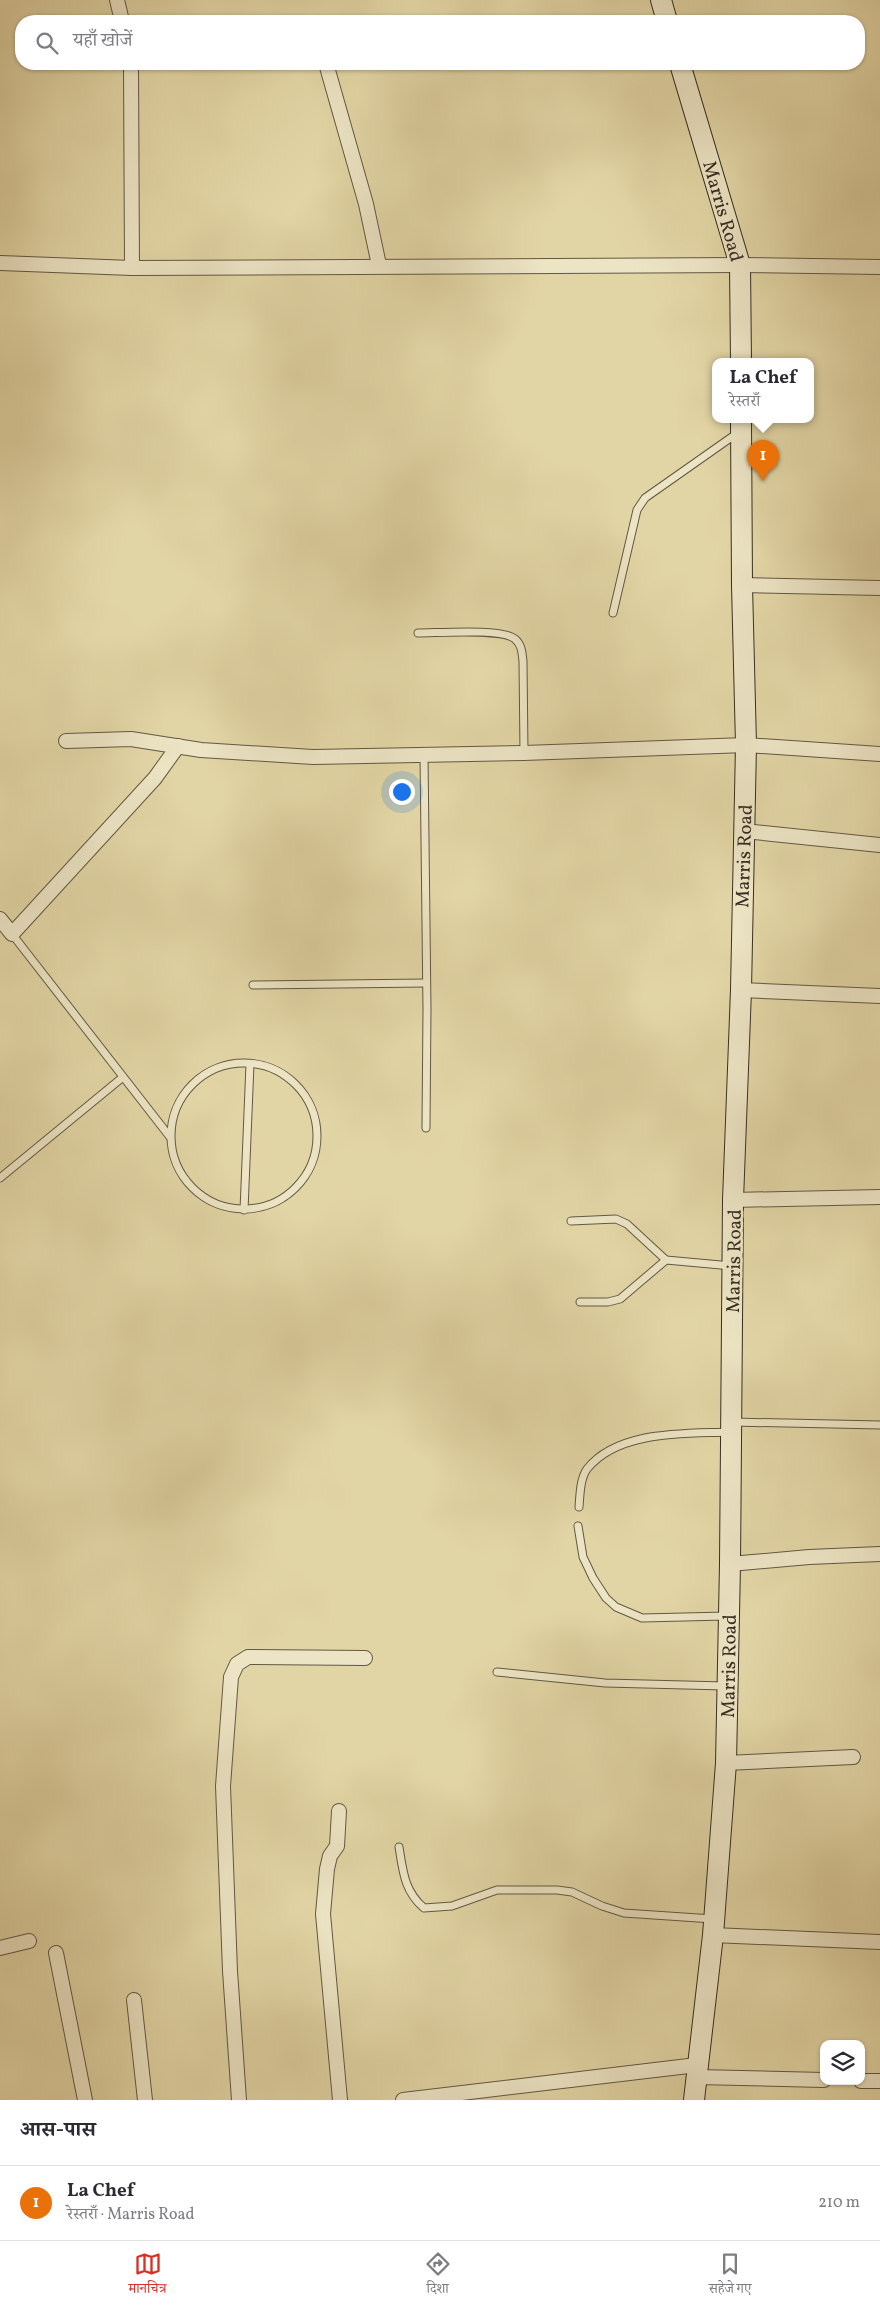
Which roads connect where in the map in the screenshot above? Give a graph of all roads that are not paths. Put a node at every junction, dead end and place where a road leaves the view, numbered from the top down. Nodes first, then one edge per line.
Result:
1 (117, 0) edge
2 (661, 0) edge
3 (121, 15) edge
4 (665, 15) edge
5 (131, 70) edge
6 (329, 70) edge
7 (682, 70) edge
8 (0, 263) edge
9 (740, 265) junction
10 (379, 266) junction
11 (880, 267) edge
12 (132, 268) junction
13 (741, 358) edge
14 (741, 425) edge
15 (742, 585) junction
16 (880, 588) edge
17 (613, 613) dead end
18 (418, 632) dead end
19 (66, 740) dead end
20 (746, 745) junction
21 (178, 746) junction
22 (524, 753) junction
23 (880, 754) edge
24 (424, 755) junction
25 (744, 831) junction
26 (880, 845) edge
27 (0, 919) edge
28 (12, 934) junction
29 (426, 983) junction
30 (253, 985) dead end
31 (741, 990) junction
32 (880, 996) edge
33 (250, 1064) junction
34 (123, 1077) junction
35 (426, 1128) dead end
36 (170, 1137) junction
37 (0, 1178) edge
38 (880, 1198) edge
39 (733, 1200) junction
40 (244, 1210) junction
41 (571, 1220) dead end
42 (666, 1260) junction
43 (732, 1266) junction
44 (580, 1302) dead end
45 (880, 1425) edge
46 (732, 1427) junction
47 (578, 1507) dead end
48 (578, 1526) dead end
49 (880, 1554) edge
50 (730, 1564) junction
51 (728, 1616) junction
52 (365, 1658) dead end
53 (497, 1672) dead end
54 (728, 1686) junction
55 (853, 1757) dead end
56 (726, 1763) junction
57 (339, 1810) dead end
58 (399, 1846) dead end
59 (713, 1927) junction
60 (28, 1942) dead end
61 (880, 1942) edge
62 (0, 1948) edge
63 (56, 1953) dead end
64 (134, 2000) dead end
65 (696, 2071) junction
66 (820, 2080) edge
67 (865, 2081) edge
68 (880, 2081) edge
69 (85, 2100) edge
70 (145, 2100) edge
71 (239, 2100) edge
72 (340, 2100) edge
73 (403, 2100) edge
74 (694, 2100) edge

1 - 3 street
2 - 4 street
5 - 12 street
6 - 10 street
7 - 9 street, Marris Road
8 - 12 street
9 - 10 street
9 - 11 street
9 - 13 street, Marris Road
10 - 12 street
14 - 15 street, Marris Road
14 - 17 lane
15 - 16 street
15 - 20 street, Marris Road
18 - 22 lane
19 - 21 street
20 - 22 street
20 - 23 street
20 - 25 street, Marris Road
21 - 24 street
21 - 28 street
22 - 24 street
24 - 29 lane
25 - 26 street
25 - 31 street, Marris Road
27 - 28 street
28 - 34 lane
29 - 30 lane
29 - 35 lane
31 - 32 street
31 - 39 street, Marris Road
33 - 36 lane
33 - 40 lane
33 - 40 lane
34 - 36 lane
34 - 37 lane
36 - 40 lane
38 - 39 street
39 - 43 street, Marris Road
41 - 42 lane
42 - 43 lane
42 - 44 lane
43 - 46 street, Marris Road
45 - 46 lane
46 - 47 lane
46 - 50 street, Marris Road
48 - 51 lane
49 - 50 street
50 - 51 street, Marris Road
51 - 54 street, Marris Road
52 - 71 street
53 - 54 lane
54 - 56 street, Marris Road
55 - 56 street
56 - 59 street, Marris Road
57 - 72 street
58 - 59 lane
59 - 61 street
59 - 65 street, Marris Road
60 - 62 street
63 - 69 street
64 - 70 street
65 - 66 street
65 - 73 street
65 - 74 street, Marris Road
67 - 68 street

